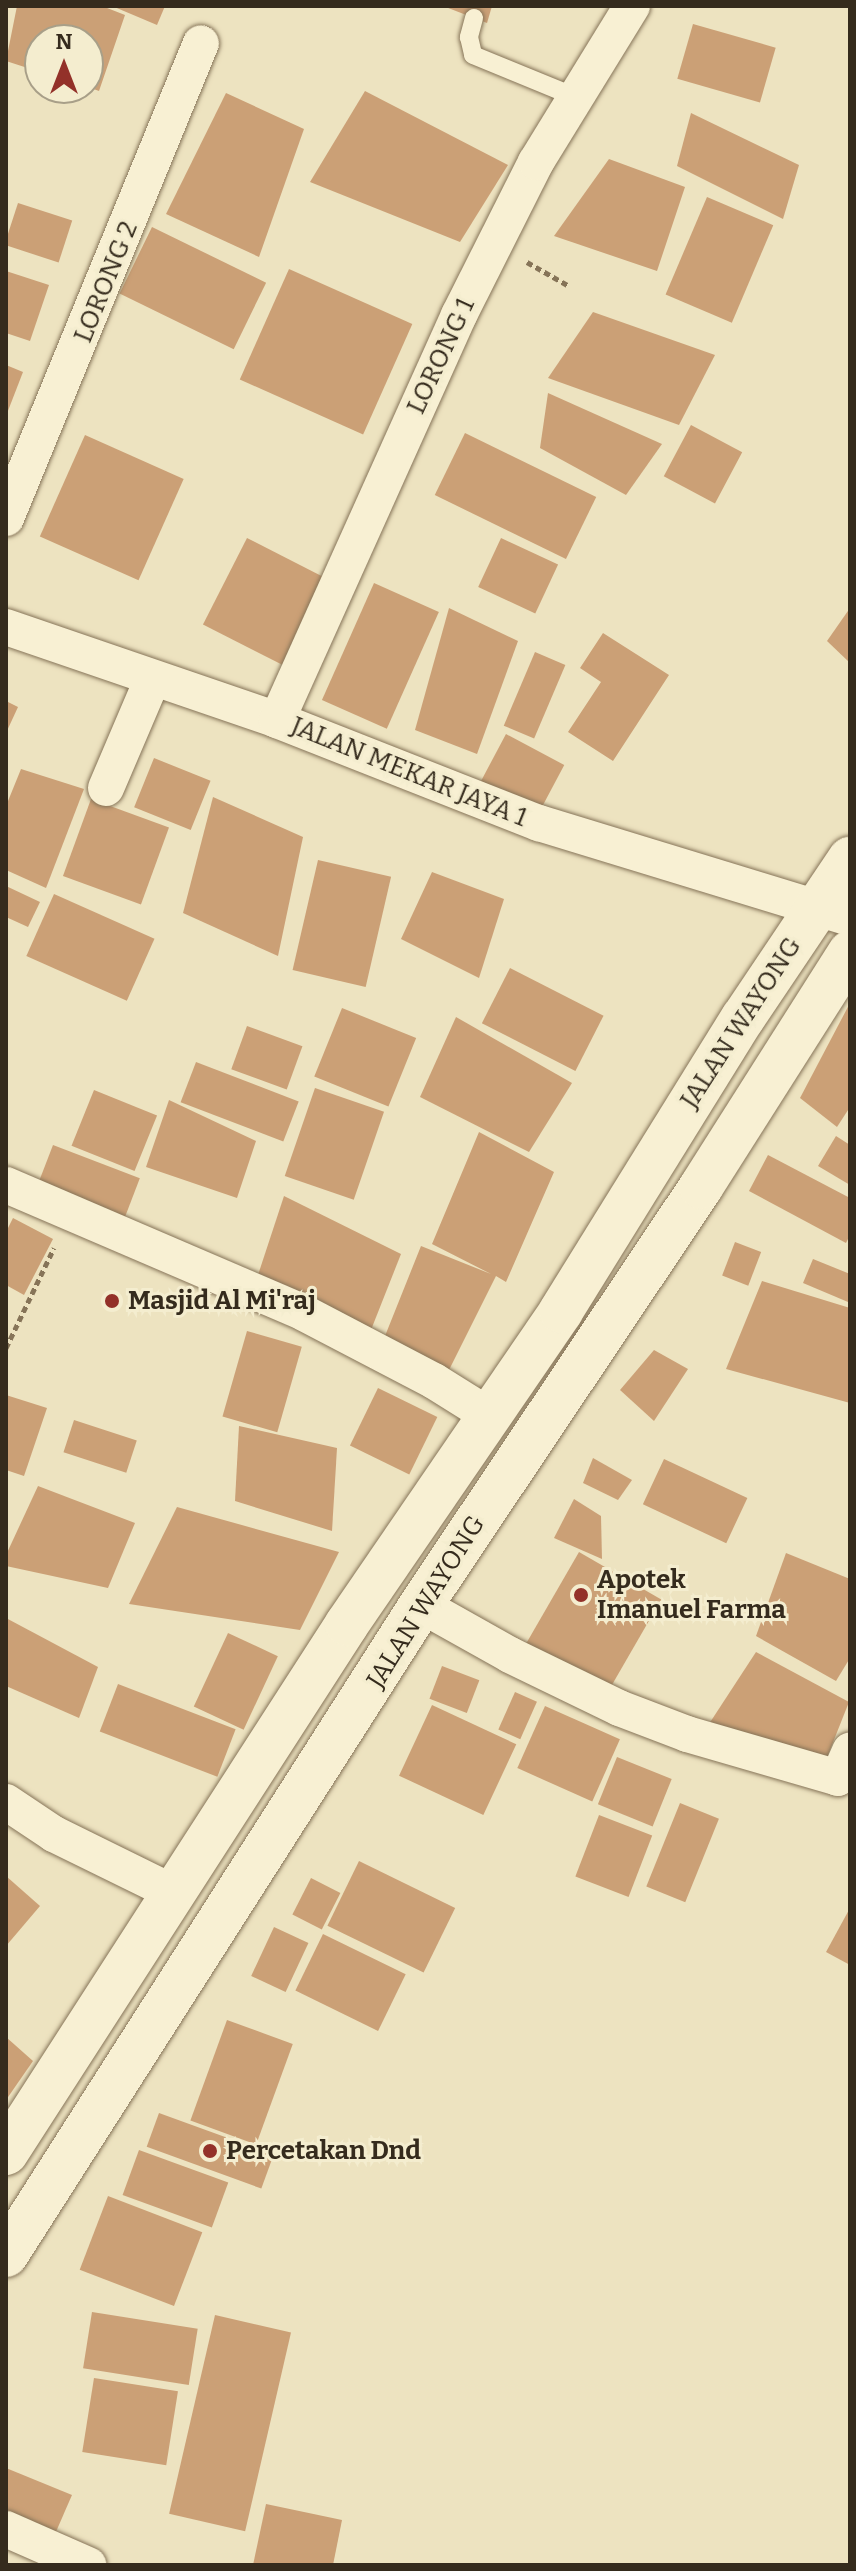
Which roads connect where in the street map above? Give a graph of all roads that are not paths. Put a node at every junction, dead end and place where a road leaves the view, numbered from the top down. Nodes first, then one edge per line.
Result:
1 (632, 6) edge
2 (474, 18) dead end
3 (201, 43) dead end
4 (578, 98) junction
5 (6, 518) edge
6 (6, 627) edge
7 (152, 680) junction
8 (277, 720) junction
9 (106, 788) dead end
10 (850, 859) edge
11 (832, 913) edge
12 (850, 952) edge
13 (6, 1185) edge
14 (490, 1416) junction
15 (421, 1605) junction
16 (846, 1772) edge
17 (6, 1802) edge
18 (174, 1893) junction
19 (41, 2099) junction
20 (86, 2130) junction
21 (6, 2153) edge
22 (6, 2255) edge
23 (6, 2529) edge
24 (88, 2565) edge

1 - 4 street, LORONG 1
2 - 4 lane
3 - 5 street, LORONG 2
4 - 8 street, LORONG 1
6 - 7 street, JALAN MEKAR JAYA 1
7 - 8 street, JALAN MEKAR JAYA 1
7 - 9 street
8 - 11 street, JALAN MEKAR JAYA 1
10 - 11 street, JALAN WAYONG
11 - 14 street, JALAN WAYONG
12 - 15 street, JALAN WAYONG
13 - 14 street
14 - 18 street, JALAN WAYONG
15 - 16 street
15 - 20 street, JALAN WAYONG
17 - 18 street
18 - 19 street, JALAN WAYONG
19 - 20 street
19 - 21 street, JALAN WAYONG
20 - 22 street, JALAN WAYONG
23 - 24 street

